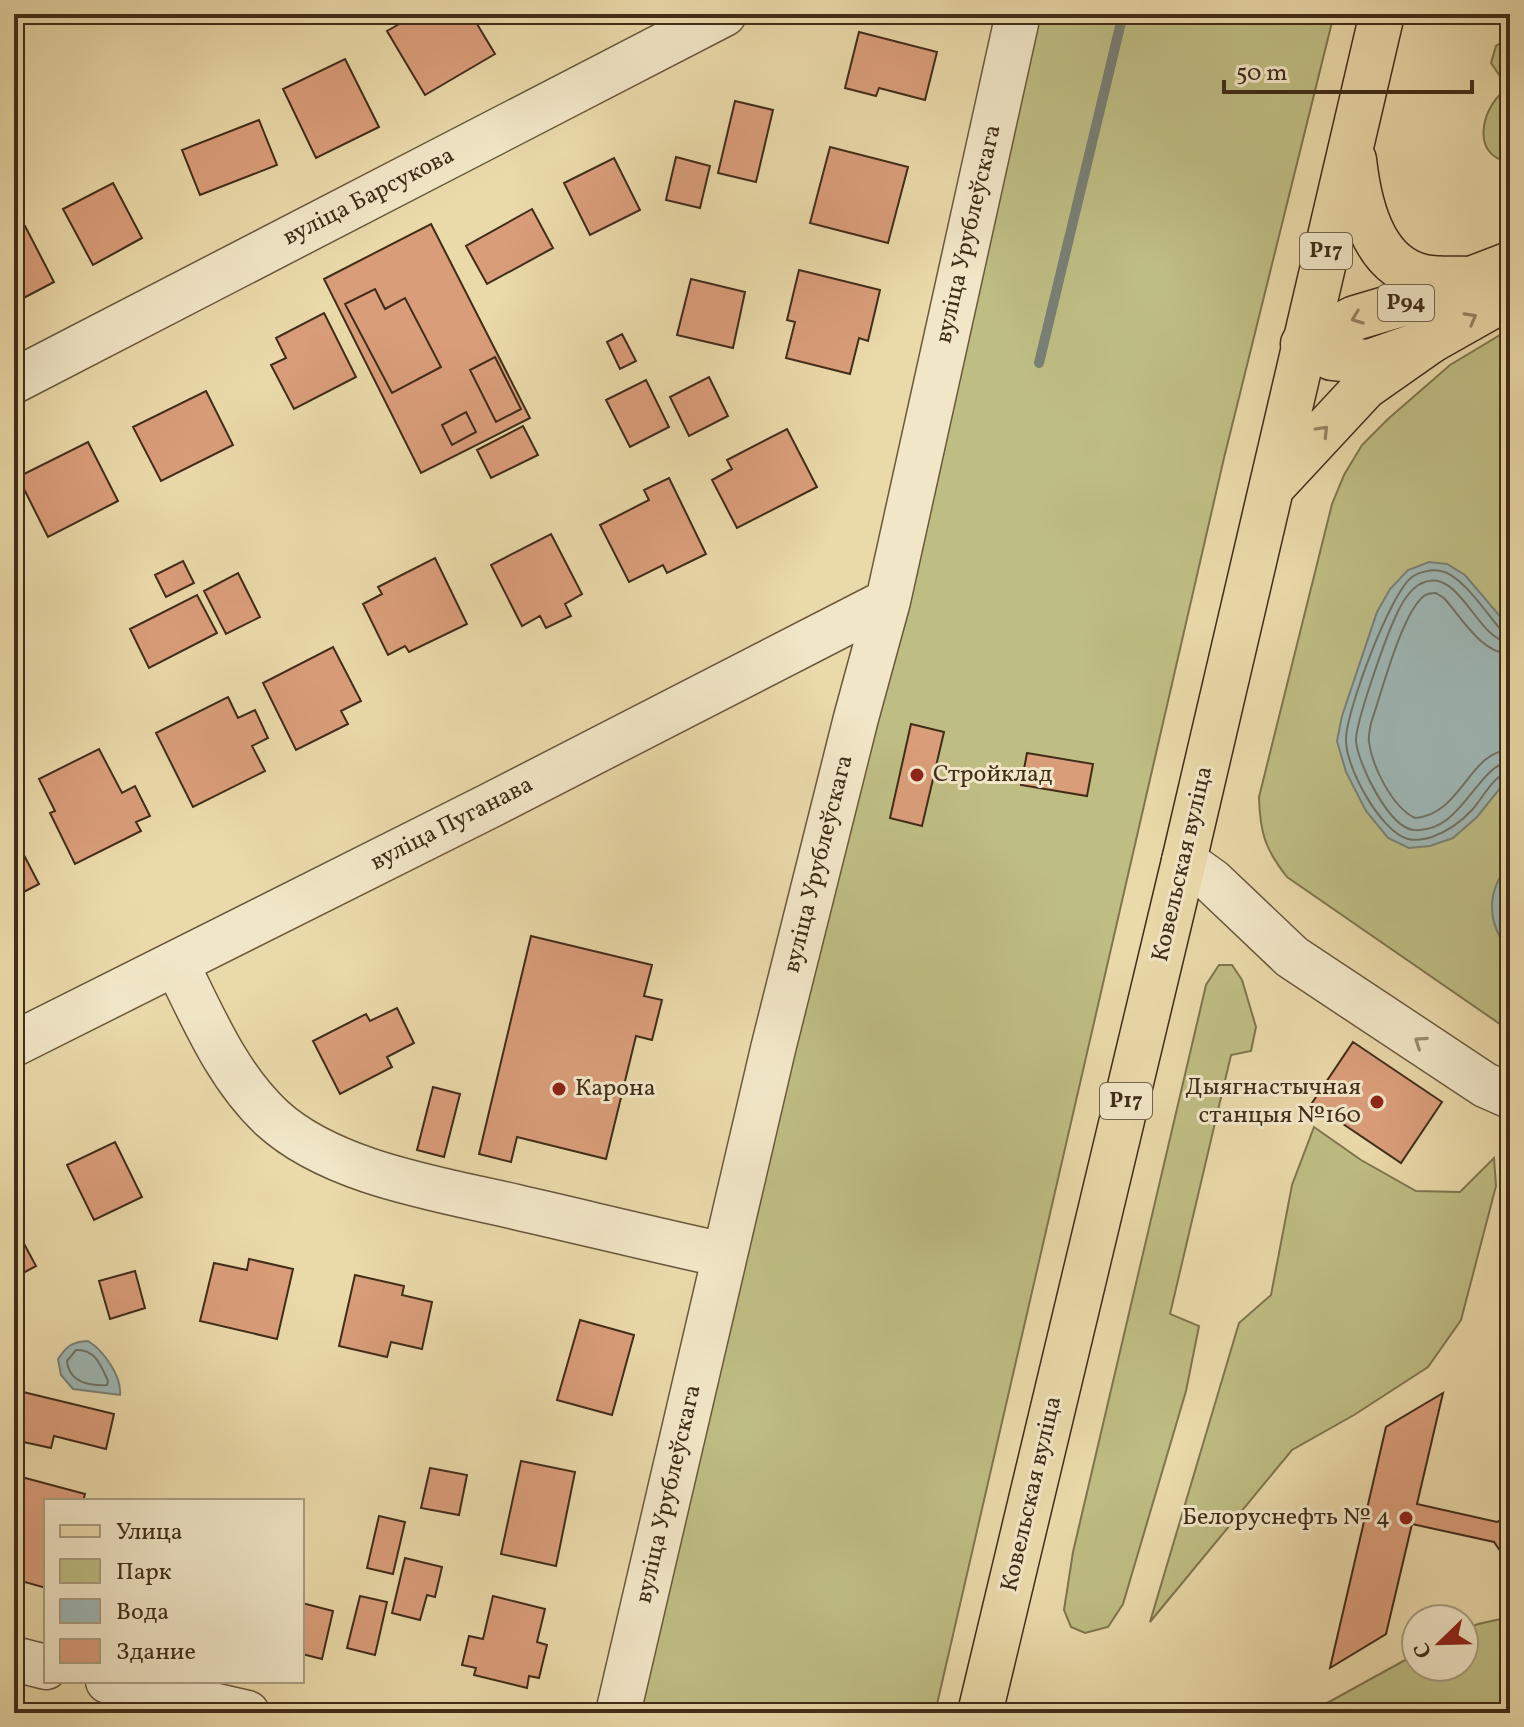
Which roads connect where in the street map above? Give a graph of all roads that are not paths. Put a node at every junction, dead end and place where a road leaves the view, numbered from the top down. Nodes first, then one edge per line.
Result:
1 (724, 14) edge
2 (1018, 14) edge
3 (1382, 14) edge
4 (1352, 144) junction
5 (1498, 280) edge
6 (1432, 340) junction
7 (1303, 344) junction
8 (14, 381) edge
9 (1270, 489) junction
10 (888, 601) junction
11 (1184, 861) junction
12 (176, 963) junction
13 (14, 1044) edge
14 (1498, 1090) edge
15 (724, 1255) junction
16 (14, 1659) edge
17 (44, 1666) edge
18 (117, 1683) edge
19 (247, 1713) edge
20 (618, 1713) edge
21 (980, 1713) edge

1 - 8 street, вуліца Барсукова
2 - 10 street, вуліца Урублеўскага
3 - 4 main road, Ковельская вуліца / Р17
4 - 5 main road, Р94
4 - 7 main road, Ковельская вуліца / Р17
6 -> 5 main road, Р94
5 -> 7 main road, Р94
6 - 7 main road, Р94
9 -> 6 main road, Р94
7 - 9 main road, Ковельская вуліца / Р17
9 - 11 main road, Ковельская вуліца / Р17
10 - 12 street, вуліца Пуганава
10 - 15 street, вуліца Урублеўскага
14 -> 11 street
11 - 21 main road, Ковельская вуліца / Р17
12 - 13 street, вуліца Пуганава
12 - 15 street
15 - 20 street, вуліца Урублеўскага
16 - 17 street
18 - 19 street

